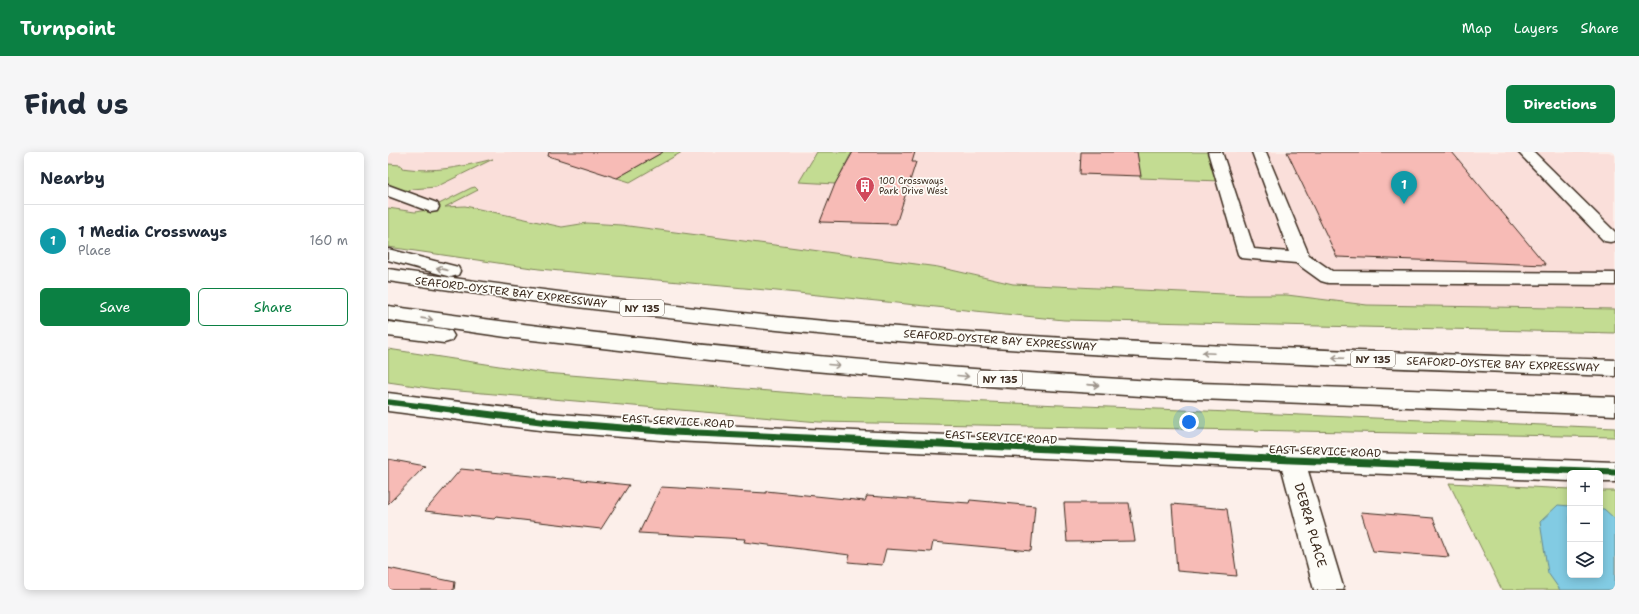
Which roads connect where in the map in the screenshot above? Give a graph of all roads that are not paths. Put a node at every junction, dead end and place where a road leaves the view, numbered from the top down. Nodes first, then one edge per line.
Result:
1 (1215, 152) edge
2 (1259, 152) edge
3 (1525, 152) edge
4 (388, 190) edge
5 (431, 207) dead end
6 (1613, 239) edge
7 (388, 254) edge
8 (1301, 258) junction
9 (388, 275) edge
10 (1615, 279) edge
11 (388, 313) edge
12 (388, 330) edge
13 (896, 334) junction
14 (802, 362) junction
15 (1615, 368) edge
16 (388, 402) edge
17 (1615, 406) edge
18 (1292, 460) junction
19 (1615, 472) edge
20 (1329, 590) edge

1 - 8 main road
2 - 8 main road
3 - 6 main road
4 - 5 main road
13 -> 7 main road
8 - 10 main road
9 - 13 main road, SEAFORD-OYSTER BAY EXPRESSWAY / NY 135
11 -> 14 main road, NY 135
12 - 14 main road
15 -> 13 main road, SEAFORD-OYSTER BAY EXPRESSWAY / NY 135
14 -> 17 main road, NY 135
16 - 18 main road, EAST SERVICE ROAD
18 - 19 main road, EAST SERVICE ROAD
18 - 20 main road, DEBRA PLACE

